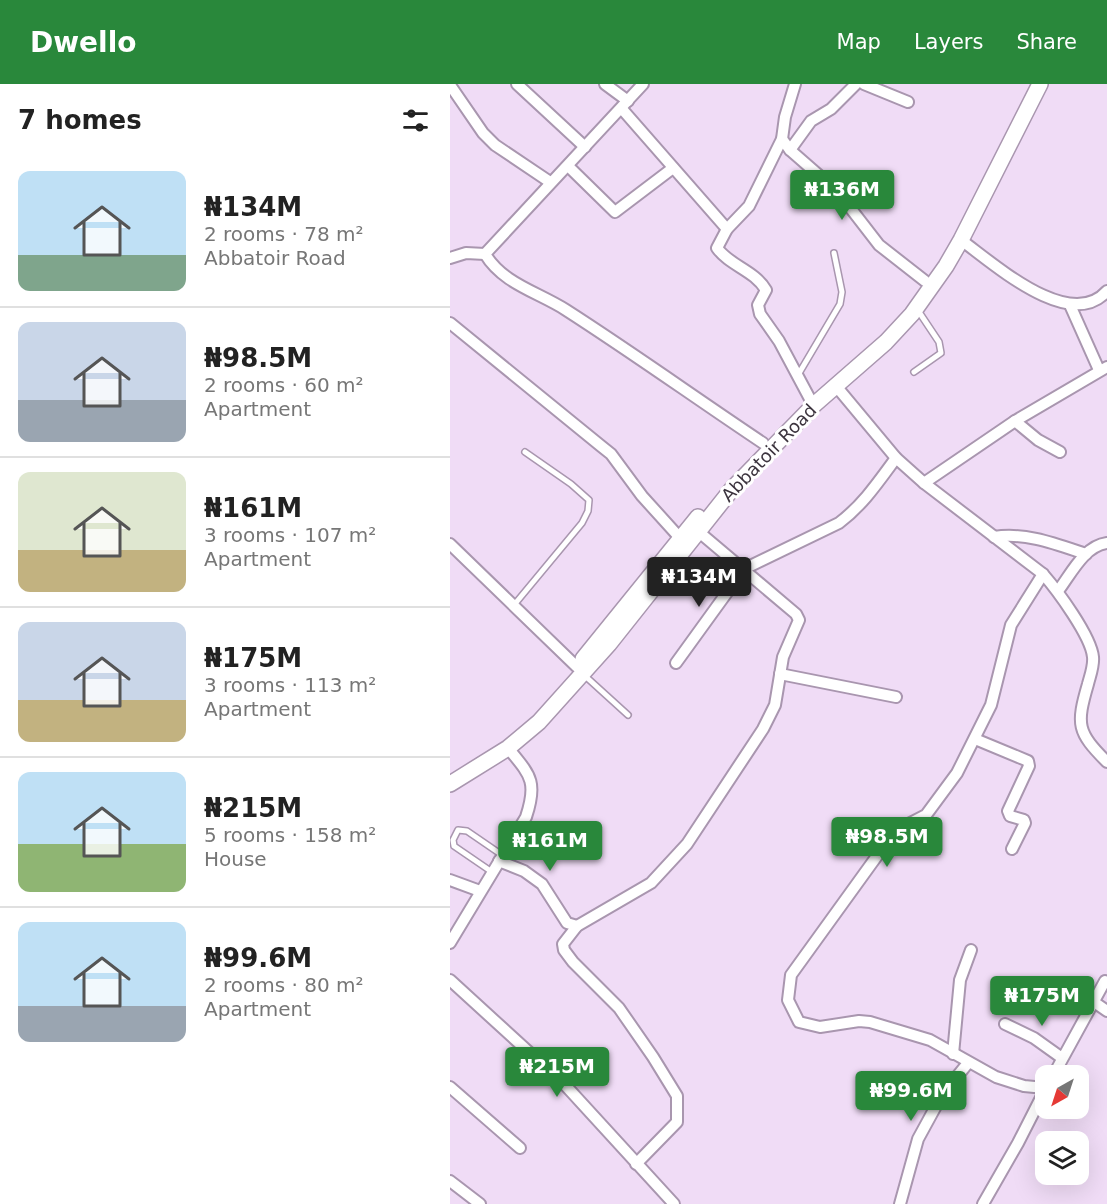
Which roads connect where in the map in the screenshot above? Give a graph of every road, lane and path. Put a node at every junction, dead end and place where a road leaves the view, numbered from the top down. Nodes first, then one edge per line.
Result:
1 (517, 84) edge
2 (605, 84) edge
3 (643, 84) edge
4 (795, 84) edge
5 (856, 84) edge
6 (864, 84) edge
7 (1030, 84) edge
8 (1040, 84) edge
9 (454, 90) edge
10 (908, 102) dead end
11 (625, 105) junction
12 (782, 140) junction
13 (585, 147) junction
14 (790, 150) junction
15 (568, 166) junction
16 (673, 168) junction
17 (550, 182) junction
18 (727, 229) junction
19 (961, 240) junction
20 (834, 252) dead end
21 (484, 254) junction
22 (450, 258) edge
23 (925, 281) junction
24 (1107, 291) edge
25 (1070, 305) junction
26 (916, 308) junction
27 (450, 323) edge
28 (1103, 369) edge
29 (914, 372) dead end
30 (797, 376) junction
31 (836, 386) junction
32 (810, 399) junction
33 (1015, 421) junction
34 (763, 443) junction
35 (525, 452) dead end
36 (1060, 452) dead end
37 (896, 458) junction
38 (924, 483) junction
39 (699, 532) junction
40 (994, 537) junction
41 (680, 538) junction
42 (1107, 543) edge
43 (450, 544) edge
44 (1086, 554) junction
45 (744, 569) junction
46 (1043, 574) junction
47 (1058, 591) junction
48 (514, 604) junction
49 (676, 663) dead end
50 (580, 670) junction
51 (780, 674) junction
52 (896, 697) dead end
53 (628, 716) dead end
54 (975, 739) junction
55 (508, 748) junction
56 (1107, 762) edge
57 (450, 778) edge
58 (450, 784) edge
59 (1012, 849) dead end
60 (500, 858) junction
61 (492, 872) junction
62 (450, 880) edge
63 (480, 891) junction
64 (578, 926) junction
65 (450, 943) edge
66 (972, 950) dead end
67 (450, 980) edge
68 (1105, 981) dead end
69 (1094, 1002) junction
70 (1107, 1011) edge
71 (1005, 1024) dead end
72 (953, 1054) junction
73 (1062, 1058) junction
74 (968, 1063) junction
75 (1058, 1065) edge
76 (450, 1087) edge
77 (1035, 1087) edge
78 (1035, 1108) edge
79 (520, 1148) dead end
80 (636, 1164) junction
81 (450, 1181) edge
82 (480, 1204) edge
83 (674, 1204) edge
84 (900, 1204) edge
85 (983, 1204) edge

1 - 13 street
2 - 11 street
3 - 11 street
4 - 12 street
5 - 14 street
6 - 10 street
7 - 23 street, Abbatoir Road
8 - 19 street, Abbatoir Road
9 - 17 street
11 - 13 street
11 - 16 street
12 - 14 street
12 - 18 street
13 - 15 street
14 - 23 street
15 - 16 street
15 - 17 street
16 - 18 street
17 - 21 street
18 - 30 street
19 - 25 street
19 - 26 street, Abbatoir Road
20 - 30 lane
21 - 22 street
21 - 34 street
23 - 32 street, Abbatoir Road
24 - 25 street
25 - 28 street
26 - 29 lane
26 - 31 street, Abbatoir Road
27 - 41 street
28 - 33 street
30 - 32 street
31 - 37 street
31 - 39 street, Abbatoir Road
32 - 34 street, Abbatoir Road
33 - 36 street
33 - 38 street
34 - 41 street, Abbatoir Road
35 - 48 lane
37 - 38 street
37 - 45 street
38 - 40 street
39 - 45 street
39 - 50 street, Abbatoir Road
40 - 44 street
40 - 46 street
41 - 50 street, Abbatoir Road
42 - 44 street
43 - 48 street
44 - 47 street
45 - 49 street
45 - 51 street
46 - 47 street
46 - 54 street
47 - 56 street
48 - 50 street
50 - 53 lane
50 - 55 street, Abbatoir Road
50 - 57 street, Abbatoir Road
51 - 52 street
51 - 64 street
54 - 59 street
54 - 72 street
55 - 58 street, Abbatoir Road
55 - 60 street
60 - 61 street
60 - 61 lane
60 - 64 street
61 - 63 street
62 - 63 street
63 - 65 street
64 - 80 street
66 - 72 street
67 - 80 street
68 - 69 street
69 - 70 street
69 - 73 street
71 - 73 street
72 - 74 street
73 - 75 street
74 - 77 street
74 - 84 street
76 - 79 street
78 - 85 street
80 - 83 street
81 - 82 street

